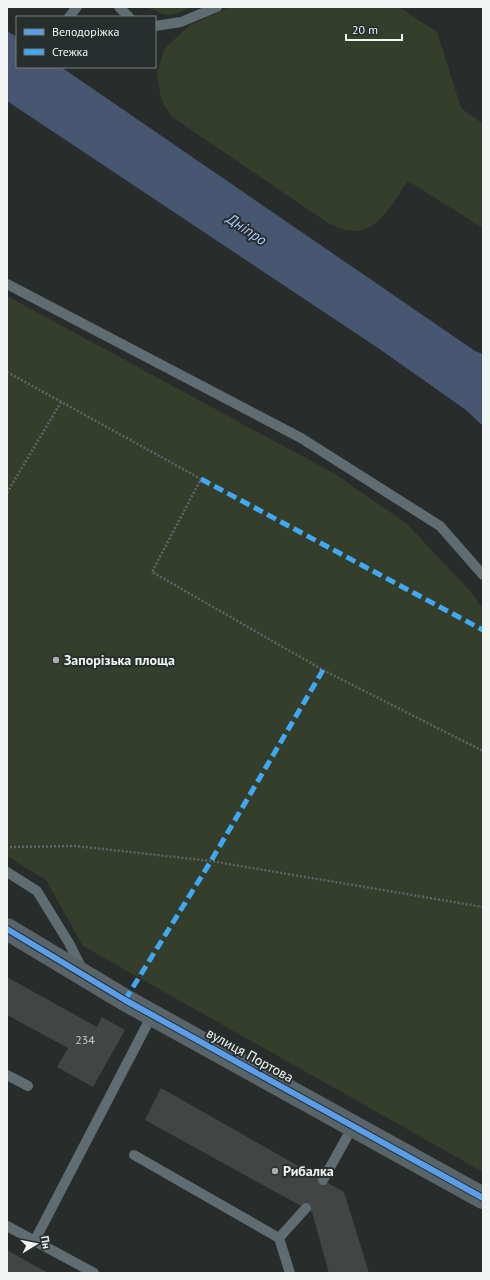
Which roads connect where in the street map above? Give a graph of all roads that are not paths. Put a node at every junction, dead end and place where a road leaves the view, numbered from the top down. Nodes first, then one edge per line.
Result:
1 (77, 7) edge
2 (119, 7) edge
3 (217, 7) edge
4 (69, 16) edge
5 (128, 16) edge
6 (156, 26) edge
7 (7, 284) edge
8 (483, 575) edge
9 (7, 872) edge
10 (7, 929) edge
11 (87, 978) junction
12 (152, 1015) junction
13 (7, 1076) edge
14 (28, 1086) dead end
15 (353, 1126) junction
16 (134, 1154) dead end
17 (323, 1180) dead end
18 (483, 1198) edge
19 (306, 1208) dead end
20 (7, 1226) edge
21 (279, 1238) junction
22 (35, 1240) junction
23 (94, 1273) edge
24 (290, 1273) edge

1 - 4 lane
2 - 5 lane
3 - 6 lane
7 - 8 lane
9 - 11 lane
10 - 11 street, вулиця Портова
11 - 12 street, вулиця Портова
12 - 15 street, вулиця Портова
12 - 22 lane
13 - 14 lane
15 - 17 lane
15 - 18 street, вулиця Портова
16 - 21 lane
19 - 21 lane
20 - 22 lane
21 - 24 lane
22 - 23 lane

